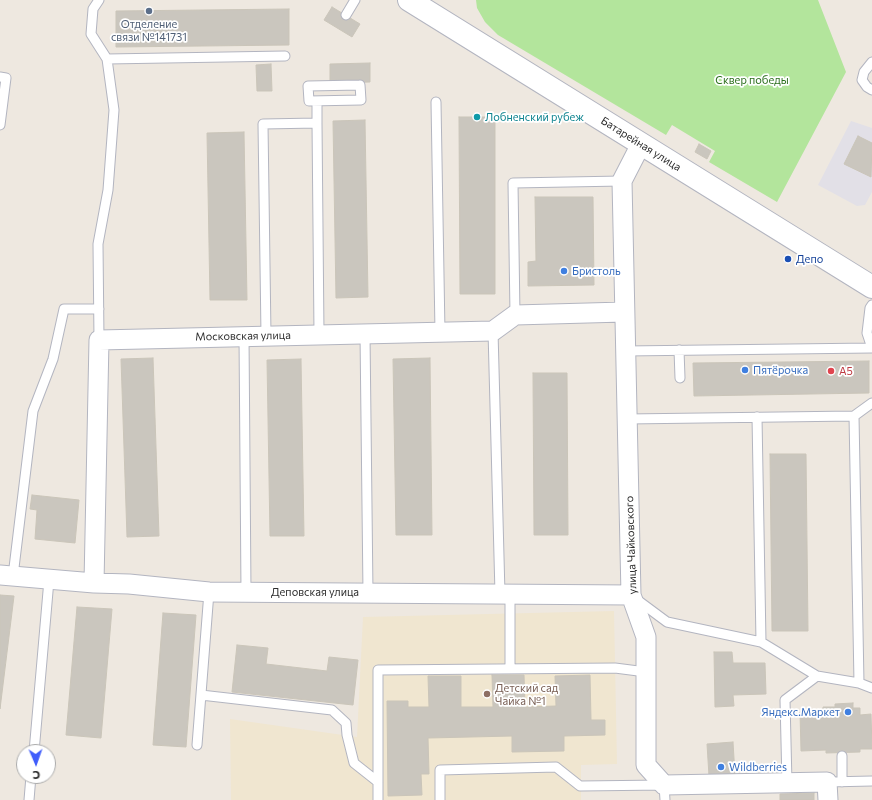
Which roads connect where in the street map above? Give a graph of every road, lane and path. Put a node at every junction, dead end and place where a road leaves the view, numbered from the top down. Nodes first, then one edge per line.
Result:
1 (98, 0) edge
2 (355, 0) edge
3 (409, 0) edge
4 (435, 7) edge
5 (346, 15) dead end
6 (285, 56) dead end
7 (107, 59) junction
8 (872, 62) edge
9 (0, 77) edge
10 (872, 90) edge
11 (317, 101) junction
12 (436, 102) dead end
13 (317, 123) junction
14 (0, 125) edge
15 (641, 144) junction
16 (622, 181) junction
17 (872, 287) edge
18 (872, 305) edge
19 (99, 309) junction
20 (624, 312) junction
21 (515, 315) junction
22 (493, 331) junction
23 (440, 332) junction
24 (319, 334) junction
25 (365, 334) junction
26 (266, 335) junction
27 (244, 336) junction
28 (99, 340) junction
29 (872, 348) edge
30 (679, 350) junction
31 (625, 351) junction
32 (680, 378) dead end
33 (872, 403) edge
34 (854, 416) junction
35 (757, 417) junction
36 (627, 419) junction
37 (6, 576) edge
38 (49, 580) junction
39 (94, 583) junction
40 (209, 592) junction
41 (246, 592) junction
42 (368, 593) junction
43 (505, 594) junction
44 (631, 595) junction
45 (761, 642) junction
46 (510, 669) junction
47 (646, 672) junction
48 (817, 676) junction
49 (859, 683) junction
50 (872, 688) edge
51 (201, 695) junction
52 (35, 744) edge
53 (197, 745) dead end
54 (842, 756) dead end
55 (872, 781) edge
56 (378, 782) junction
57 (787, 783) junction
58 (30, 784) edge
59 (832, 788) edge
60 (664, 793) edge
61 (29, 800) edge
62 (378, 800) edge
63 (440, 800) edge

1 - 7 lane
2 - 5 lane
3 - 4 main road, Батарейная улица
4 - 15 main road, Батарейная улица
6 - 7 lane
7 - 19 lane
8 - 10 lane
9 - 14 lane
11 - 11 lane
11 - 13 lane
12 - 23 lane
13 - 24 lane
13 - 26 lane
15 - 16 street, улица Чайковского
15 - 17 main road, Батарейная улица
16 - 20 street, улица Чайковского
16 - 21 lane
18 - 29 lane
19 - 28 lane
19 - 37 lane
20 - 21 street
20 - 31 street, улица Чайковского
21 - 22 street
22 - 23 street, Московская улица
22 - 43 lane
23 - 25 street, Московская улица
24 - 25 street, Московская улица
24 - 26 street, Московская улица
25 - 42 lane
26 - 27 street, Московская улица
27 - 28 street, Московская улица
27 - 41 lane
28 - 39 street
29 - 30 lane
30 - 31 lane
30 - 32 lane
31 - 36 street, улица Чайковского
33 - 34 lane
34 - 35 lane
34 - 49 lane
35 - 36 lane
35 - 45 lane
36 - 44 street, улица Чайковского
37 - 38 street, Деповская улица
38 - 39 street, Деповская улица
38 - 52 lane
39 - 40 street, Деповская улица
40 - 41 street, Деповская улица
40 - 51 lane
41 - 42 street, Деповская улица
42 - 43 street, Деповская улица
43 - 44 street, Деповская улица
43 - 46 lane
44 - 45 lane
44 - 47 street, улица Чайковского
45 - 48 lane
46 - 47 lane
46 - 56 lane
47 - 60 street, улица Чайковского
48 - 49 lane
48 - 57 lane
49 - 50 lane
51 - 53 lane
51 - 56 lane
54 - 59 lane
55 - 59 lane
56 - 62 lane
57 - 59 street
57 - 60 street
58 - 61 lane
60 - 63 lane

